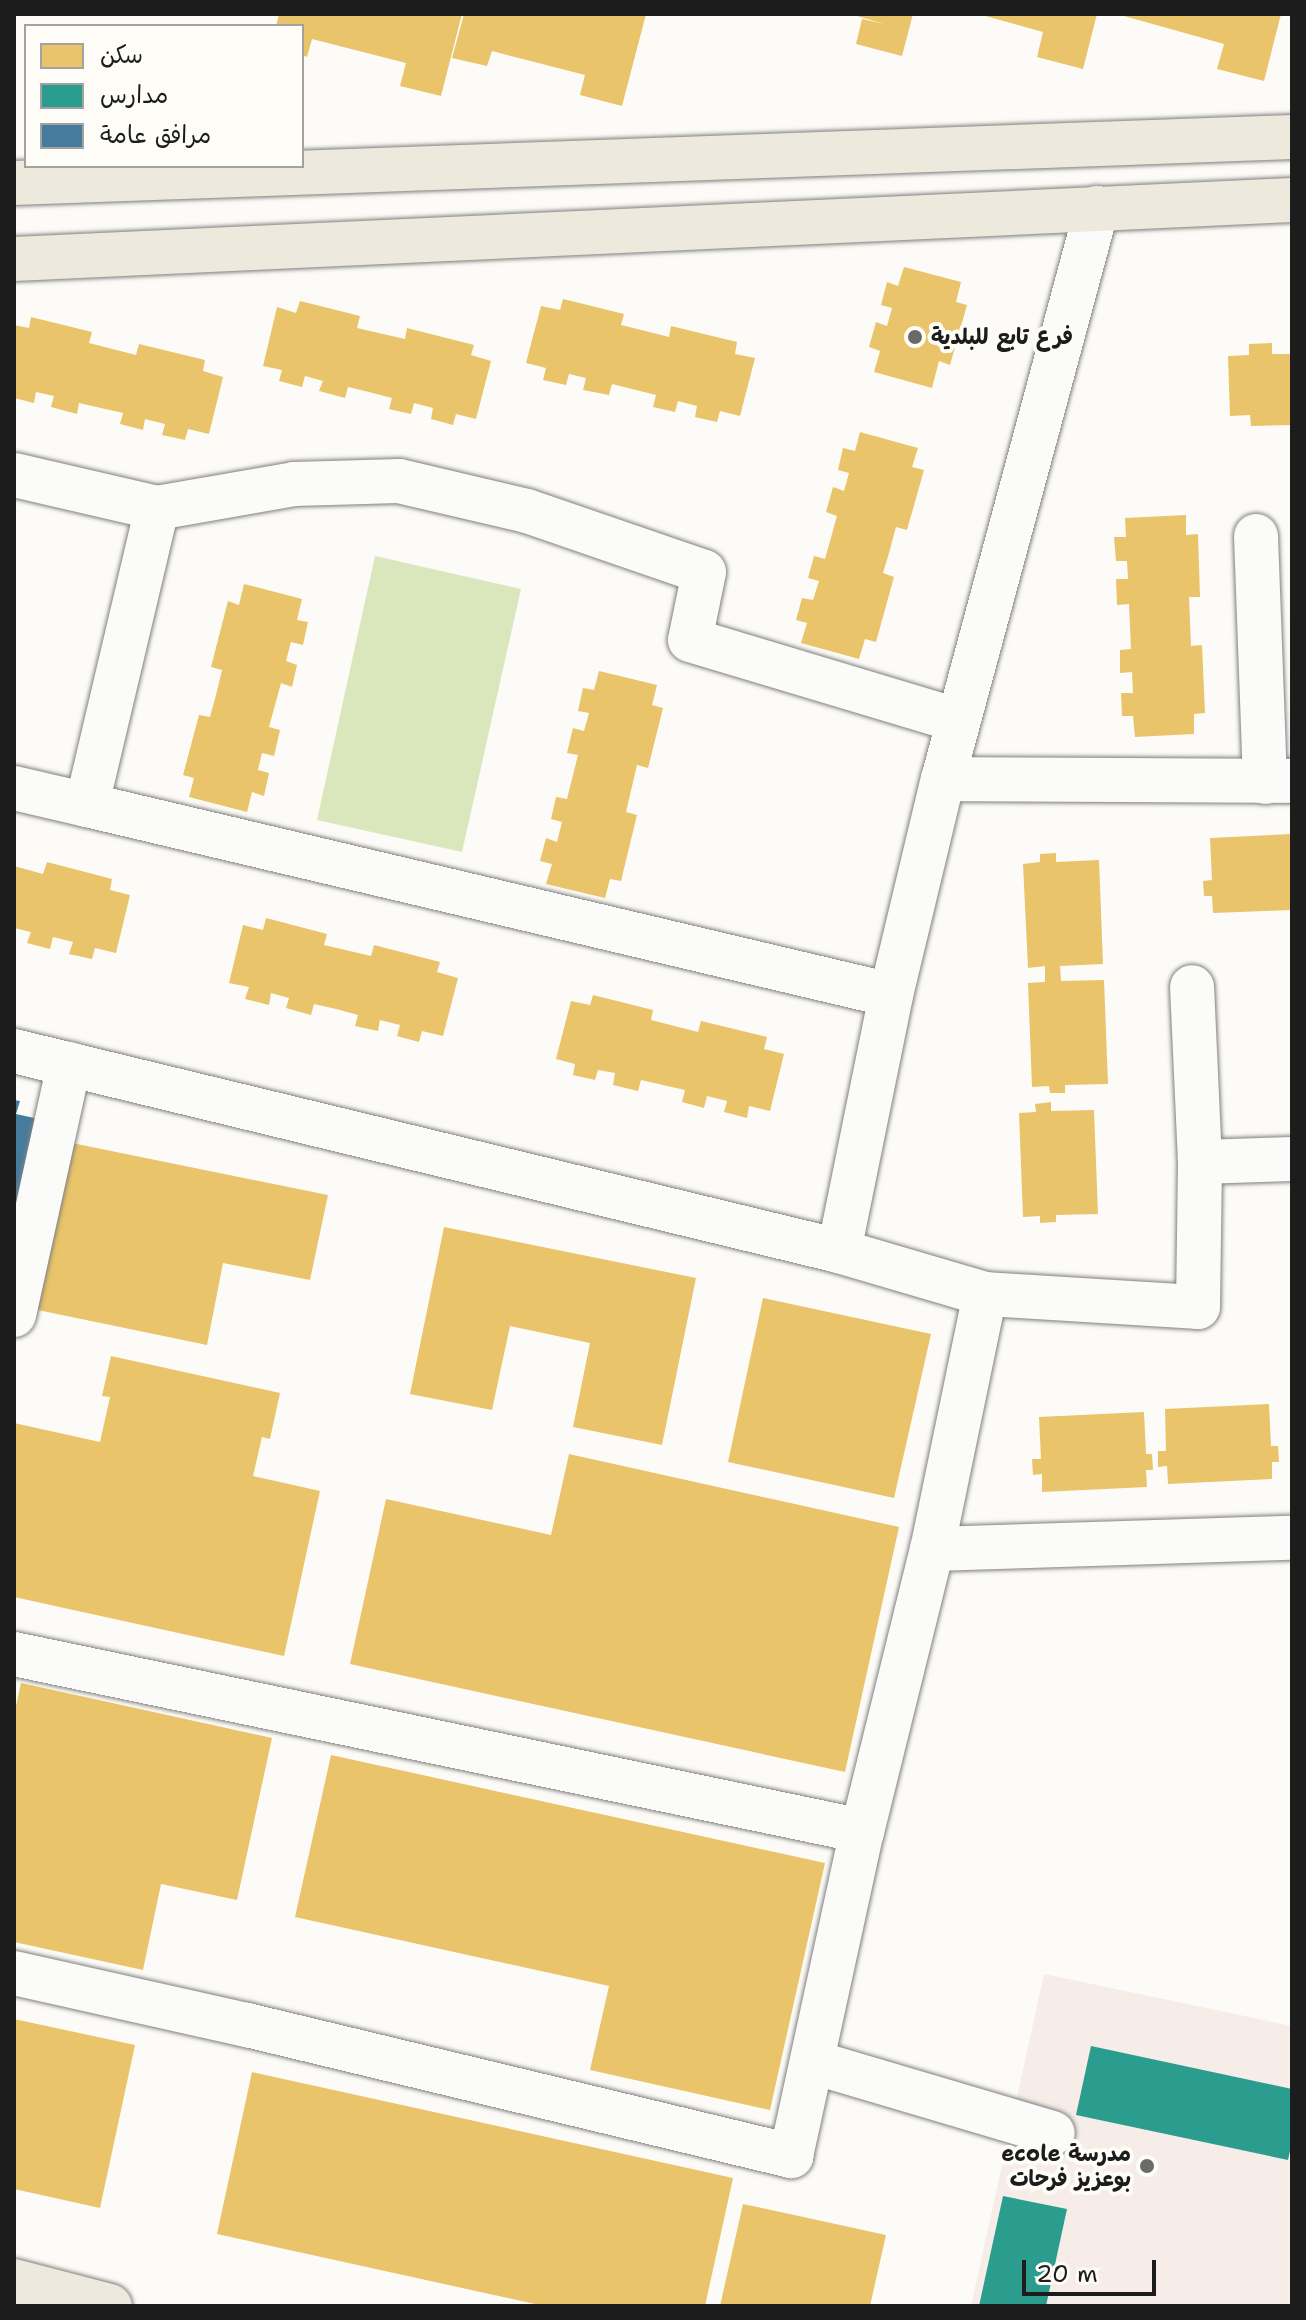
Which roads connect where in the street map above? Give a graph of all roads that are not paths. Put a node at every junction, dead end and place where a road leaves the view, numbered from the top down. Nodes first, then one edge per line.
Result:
1 (1292, 137) edge
2 (14, 183) edge
3 (1292, 200) edge
4 (1097, 208) junction
5 (14, 259) edge
6 (14, 475) edge
7 (157, 508) junction
8 (1256, 536) dead end
9 (957, 720) junction
10 (943, 779) junction
11 (1278, 782) edge
12 (14, 788) edge
13 (87, 805) junction
14 (1192, 987) dead end
15 (891, 995) junction
16 (14, 1051) edge
17 (69, 1064) junction
18 (1292, 1159) edge
19 (1200, 1162) junction
20 (839, 1251) junction
21 (985, 1294) junction
22 (14, 1315) edge
23 (1292, 1538) edge
24 (932, 1549) junction
25 (14, 1654) edge
26 (862, 1831) junction
27 (14, 1973) edge
28 (813, 2062) junction
29 (1053, 2133) dead end
30 (14, 2281) edge
31 (110, 2306) edge

1 - 2 main road
3 - 4 main road
4 - 5 main road
4 - 9 street
6 - 7 street
7 - 9 street
7 - 13 street
8 - 11 street
9 - 10 street
10 - 11 street
10 - 15 street
12 - 13 street
13 - 15 street
14 - 19 street
15 - 20 street
16 - 17 street
17 - 20 street
17 - 22 street
18 - 19 street
19 - 21 street
20 - 21 street
21 - 24 street
23 - 24 street
24 - 26 street
25 - 26 street
26 - 28 street
27 - 28 street
28 - 29 street
30 - 31 main road

